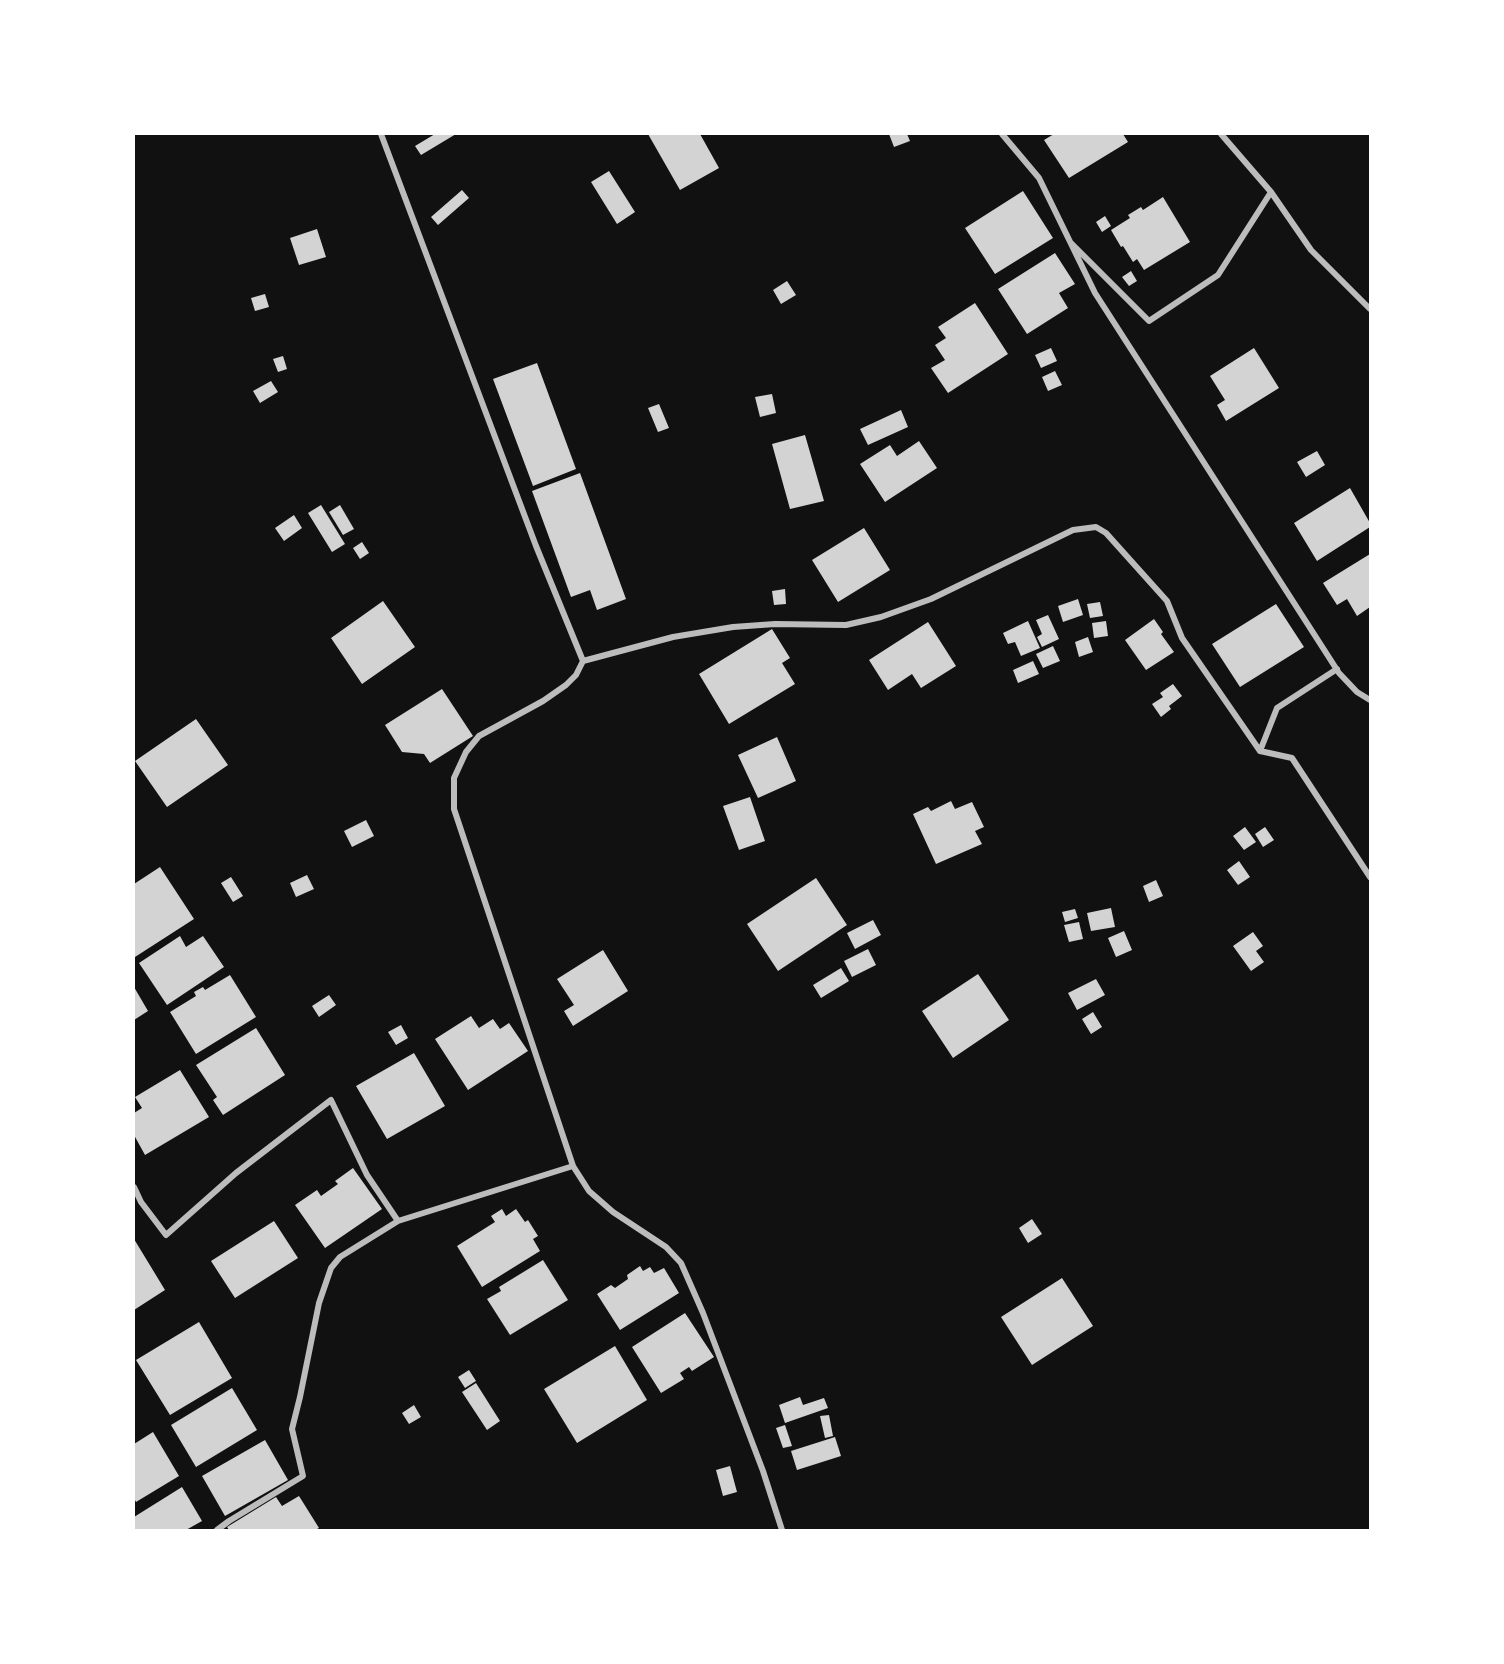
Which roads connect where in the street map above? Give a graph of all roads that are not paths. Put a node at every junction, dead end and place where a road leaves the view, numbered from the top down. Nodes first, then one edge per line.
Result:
1 (381, 134) edge
2 (1002, 134) edge
3 (1221, 134) edge
4 (1271, 192) junction
5 (1066, 238) junction
6 (1371, 309) edge
7 (584, 662) junction
8 (1337, 669) junction
9 (1371, 700) edge
10 (1260, 751) junction
11 (1371, 877) edge
12 (573, 1166) junction
13 (134, 1187) edge
14 (398, 1221) junction
15 (217, 1530) edge
16 (782, 1530) edge

1 - 7 street
2 - 5 street
3 - 4 street
4 - 5 street
4 - 6 street
5 - 8 street
7 - 10 street
7 - 12 street
8 - 9 street
8 - 10 street
10 - 11 street
12 - 14 street
12 - 16 street
13 - 14 street
14 - 15 street

